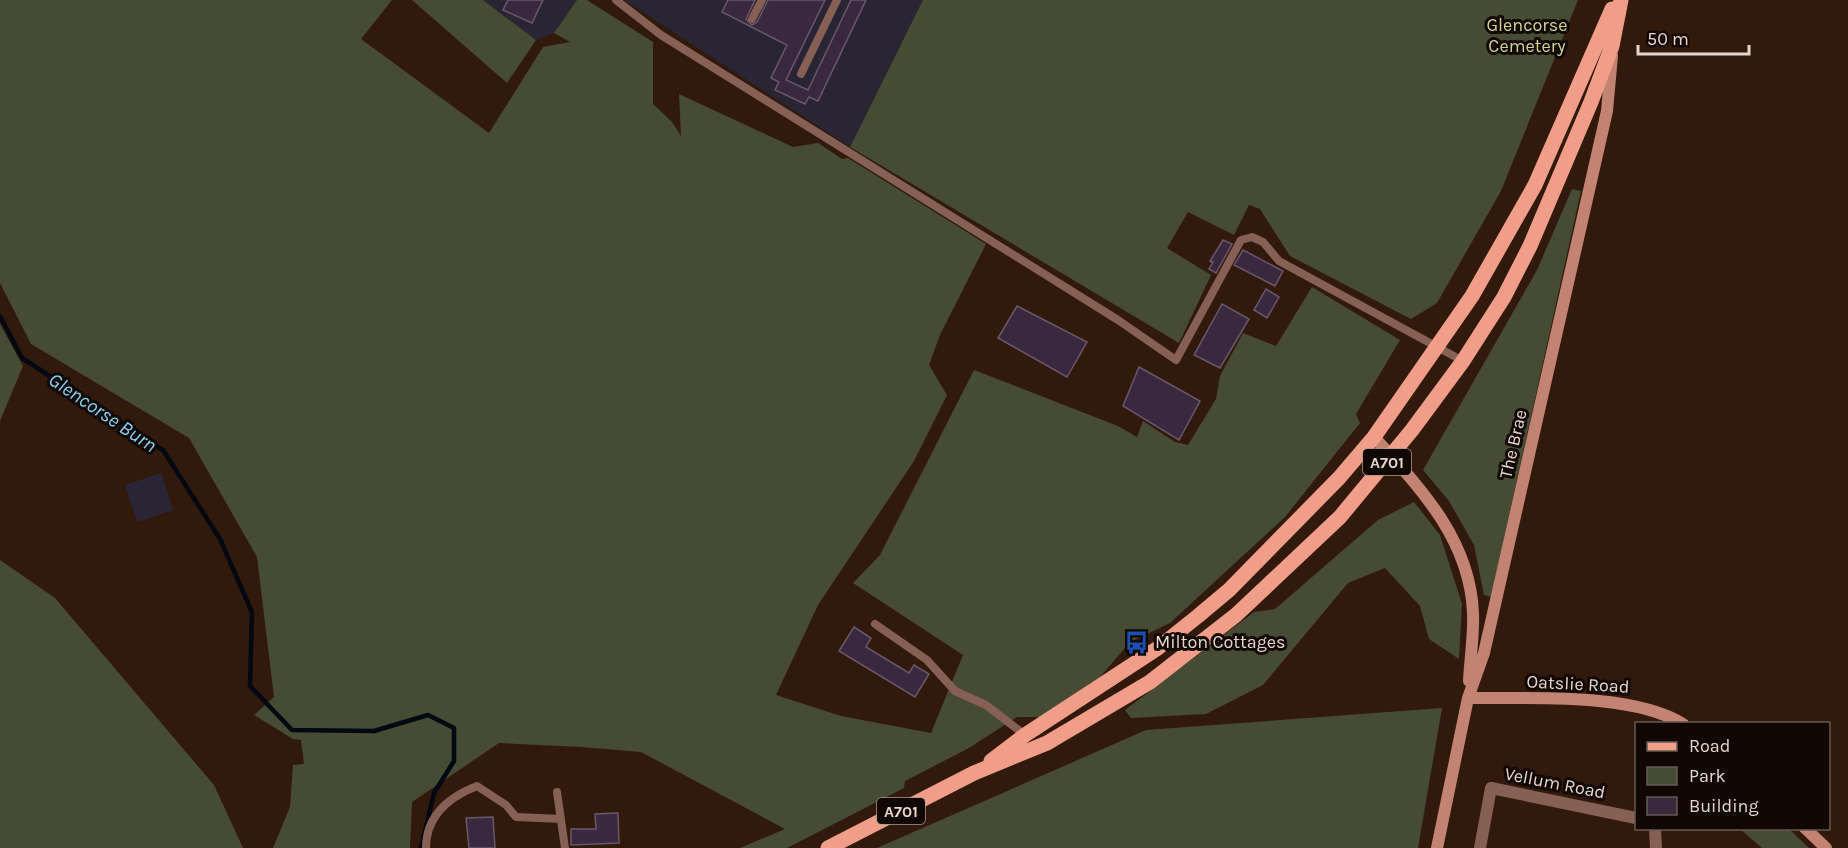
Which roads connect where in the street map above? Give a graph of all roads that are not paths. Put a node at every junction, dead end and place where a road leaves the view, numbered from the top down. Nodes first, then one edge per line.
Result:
1 (616, 0) edge
2 (762, 0) edge
3 (837, 0) edge
4 (1616, 0) edge
5 (1621, 0) edge
6 (753, 19) dead end
7 (1612, 46) junction
8 (801, 74) dead end
9 (1437, 348) junction
10 (1463, 361) junction
11 (1374, 437) junction
12 (1392, 457) junction
13 (875, 624) dead end
14 (1468, 698) junction
15 (1681, 722) edge
16 (1025, 735) junction
17 (974, 773) junction
18 (557, 792) dead end
19 (1635, 818) edge
20 (561, 819) junction
21 (1655, 830) edge
22 (1807, 830) edge
23 (426, 848) edge
24 (565, 848) edge
25 (828, 848) edge
26 (1437, 848) edge
27 (1480, 848) edge
28 (1656, 848) edge
29 (1826, 848) edge

1 - 9 lane
2 - 6 lane
3 - 8 lane
4 - 9 main road, A701
5 - 7 main road, A701
7 - 10 main road, A701
7 - 14 main road, The Brae
9 - 10 lane
9 - 11 main road, A701
10 - 12 main road, A701
11 - 12 main road
11 - 16 main road, A701
12 - 14 main road
12 - 17 main road, A701
13 - 16 lane
14 - 15 main road, Oatslie Road
14 - 26 main road, The Brae
16 - 17 main road, A701
17 - 25 main road, A701
18 - 20 lane
19 - 27 street, Vellum Road
20 - 23 lane
20 - 24 lane
21 - 28 street
22 - 29 main road

